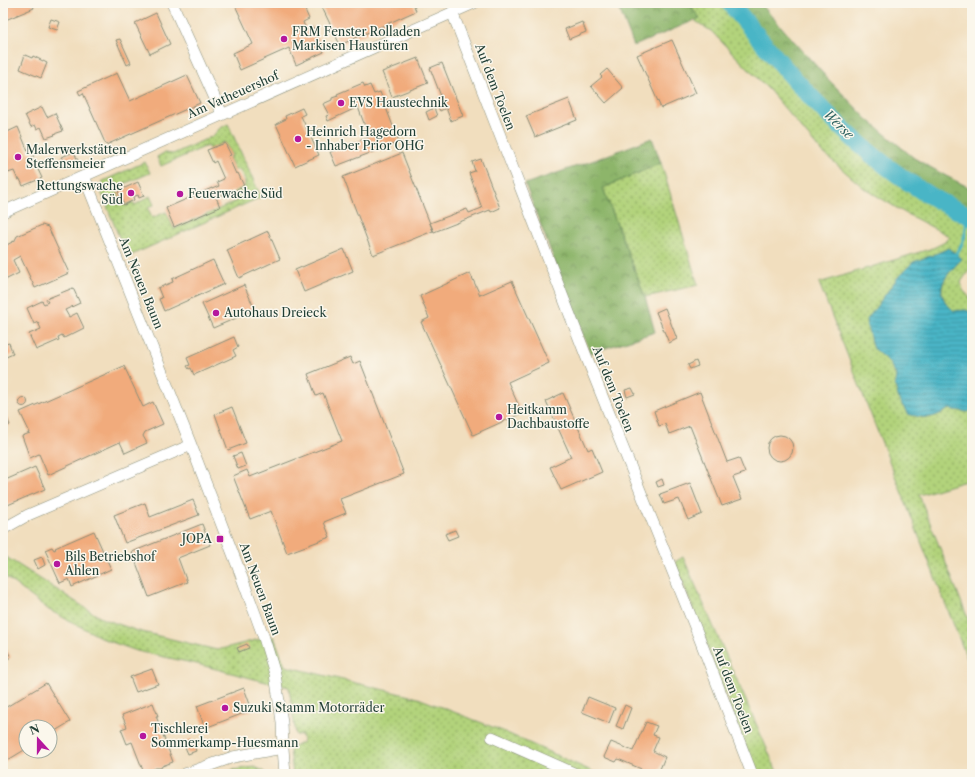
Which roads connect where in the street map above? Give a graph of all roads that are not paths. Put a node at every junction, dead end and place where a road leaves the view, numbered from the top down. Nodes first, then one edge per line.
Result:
1 (172, 3) edge
2 (474, 3) edge
3 (452, 12) junction
4 (222, 114) junction
5 (84, 176) junction
6 (3, 212) edge
7 (191, 445) junction
8 (3, 529) edge
9 (492, 737) dead end
10 (283, 748) junction
11 (185, 774) edge
12 (285, 774) edge
13 (576, 774) edge
14 (752, 774) edge

1 - 4 street
2 - 3 street, Am Vatheuershof
3 - 4 street, Am Vatheuershof
3 - 14 street, Auf dem Toelen
4 - 5 street, Am Vatheuershof
5 - 6 street, Am Vatheuershof
5 - 7 street, Am Neuen Baum
7 - 8 street
7 - 10 street, Am Neuen Baum
9 - 13 street
10 - 11 street
10 - 12 street, Am Neuen Baum

